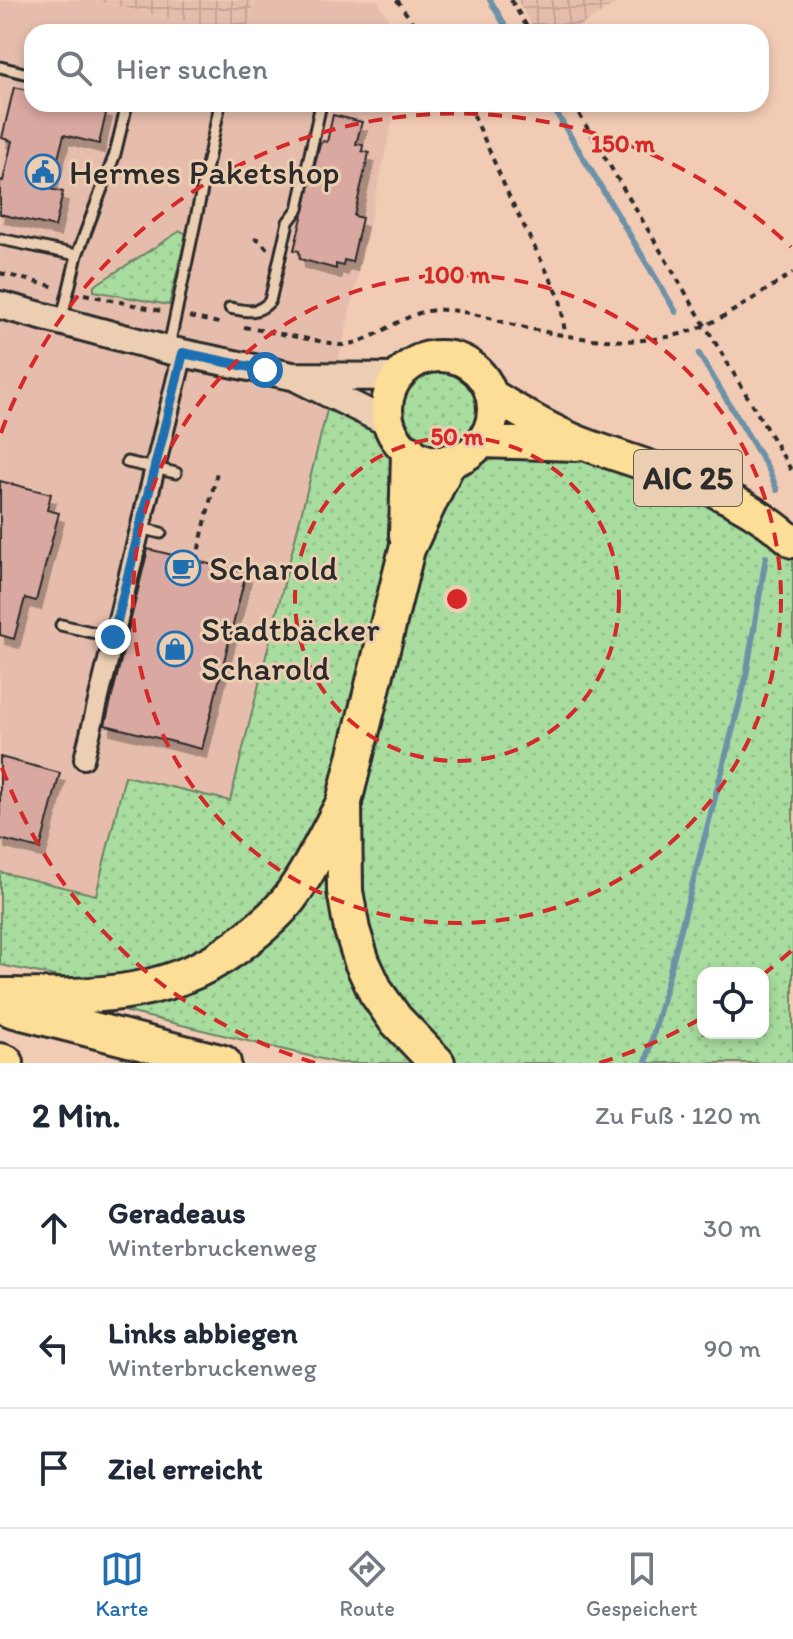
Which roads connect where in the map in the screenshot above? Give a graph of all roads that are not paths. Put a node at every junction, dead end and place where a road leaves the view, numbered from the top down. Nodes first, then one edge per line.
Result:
1 (0, 67) edge
2 (24, 73) edge
3 (125, 112) edge
4 (218, 112) edge
5 (319, 112) edge
6 (0, 239) edge
7 (77, 255) junction
8 (0, 305) edge
9 (230, 308) dead end
10 (62, 322) junction
11 (175, 351) junction
12 (292, 376) junction
13 (397, 377) junction
14 (492, 395) junction
15 (389, 423) junction
16 (482, 442) junction
17 (588, 446) junction
18 (409, 452) junction
19 (127, 462) dead end
20 (448, 462) junction
21 (154, 468) junction
22 (176, 473) dead end
23 (140, 528) junction
24 (161, 533) dead end
25 (793, 542) edge
26 (407, 549) junction
27 (61, 625) dead end
28 (113, 637) junction
29 (84, 759) dead end
30 (344, 802) junction
31 (0, 996) edge
32 (0, 1007) edge
33 (0, 1061) edge
34 (6, 1063) edge
35 (223, 1063) edge
36 (437, 1063) edge

1 - 2 lane
3 - 7 lane
4 - 11 lane
5 - 9 lane
6 - 7 lane
7 - 10 lane
8 - 10 street
10 - 11 street
11 - 12 street
11 - 21 street
12 - 13 street
12 - 15 street
13 - 14 main road
13 - 15 main road
14 - 16 main road
14 - 17 main road, AIC 25
15 - 18 main road
16 - 17 main road, AIC 25
16 - 20 main road
17 - 25 main road, AIC 25
18 - 20 main road
18 - 26 highway
19 - 21 lane
20 - 26 highway
21 - 22 lane
21 - 23 street
23 - 24 lane
23 - 28 street
26 - 30 highway
27 - 28 lane
28 - 29 street
30 - 31 highway
30 - 36 highway
32 - 35 highway
33 - 34 highway

